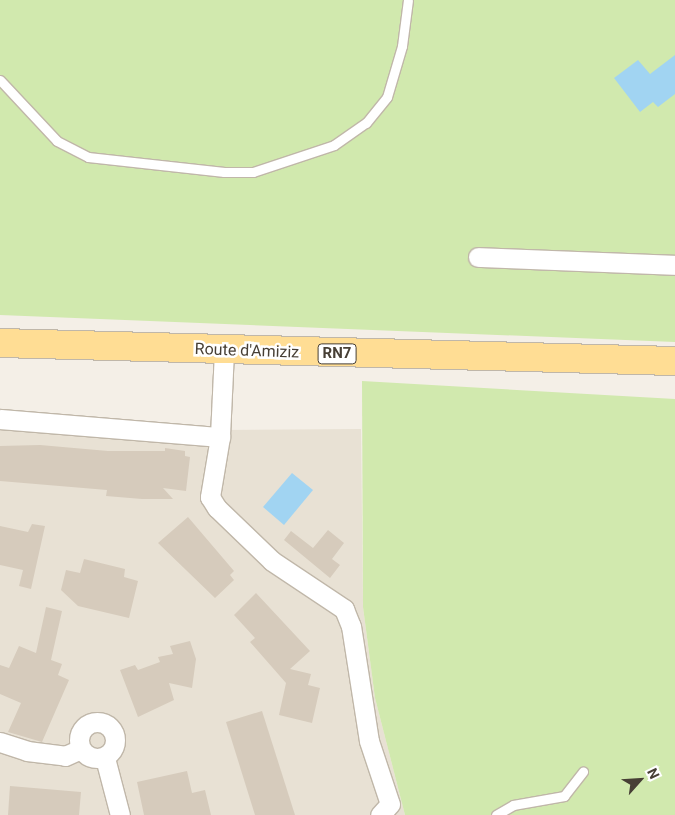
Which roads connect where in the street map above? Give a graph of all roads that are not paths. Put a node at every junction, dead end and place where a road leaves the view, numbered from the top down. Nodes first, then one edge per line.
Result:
1 (408, 0) edge
2 (0, 80) edge
3 (478, 256) dead end
4 (675, 265) edge
5 (0, 343) edge
6 (224, 351) junction
7 (675, 361) edge
8 (0, 419) edge
9 (220, 437) junction
10 (0, 742) edge
11 (80, 749) junction
12 (105, 758) junction
13 (583, 772) dead end
14 (120, 815) edge
15 (380, 815) edge
16 (496, 815) edge

1 - 2 lane
3 - 4 street
5 - 6 main road, Route d'Amiziz / RN7
6 - 7 main road, Route d'Amiziz / RN7
6 - 9 street
8 - 9 street
9 - 15 street
10 - 11 street
11 - 12 street
11 - 12 street
12 - 14 street
13 - 16 lane

